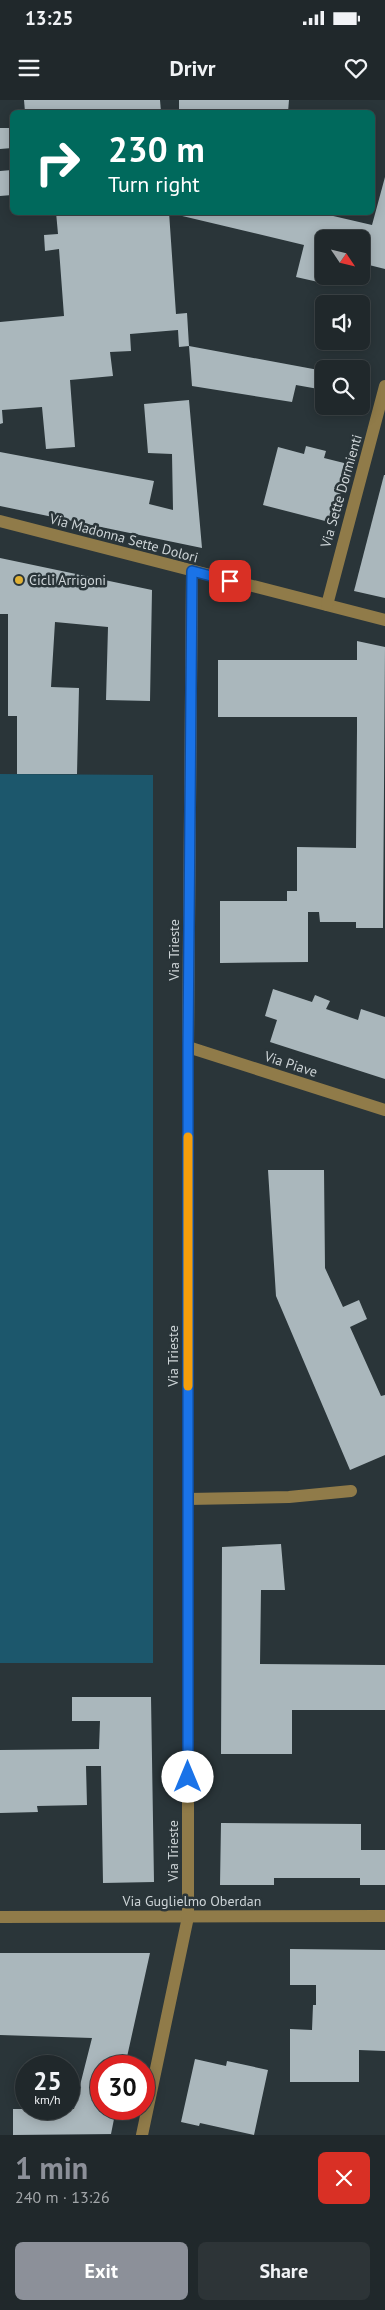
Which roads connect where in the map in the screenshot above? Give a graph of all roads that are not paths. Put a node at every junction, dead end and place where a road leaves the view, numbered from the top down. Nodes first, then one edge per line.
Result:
1 (385, 386) edge
2 (0, 521) edge
3 (192, 571) junction
4 (327, 605) junction
5 (385, 620) edge
6 (188, 1047) junction
7 (385, 1110) edge
8 (352, 1491) dead end
9 (188, 1499) junction
10 (188, 1916) junction
11 (385, 1916) edge
12 (0, 1917) edge
13 (142, 2135) edge

1 - 4 street, Via Sette Dormienti
2 - 3 street, Via Madonna Sette Dolori
3 - 4 street, Via Madonna Sette Dolori
3 - 6 street, Via Trieste
4 - 5 street, Via Madonna Sette Dolori
6 - 7 street, Via Piave
6 - 9 street, Via Trieste
8 - 9 street
9 - 10 street, Via Trieste
10 - 11 street, Via Guglielmo Oberdan
10 - 12 street, Via Guglielmo Oberdan
10 - 13 street, Via Trieste

